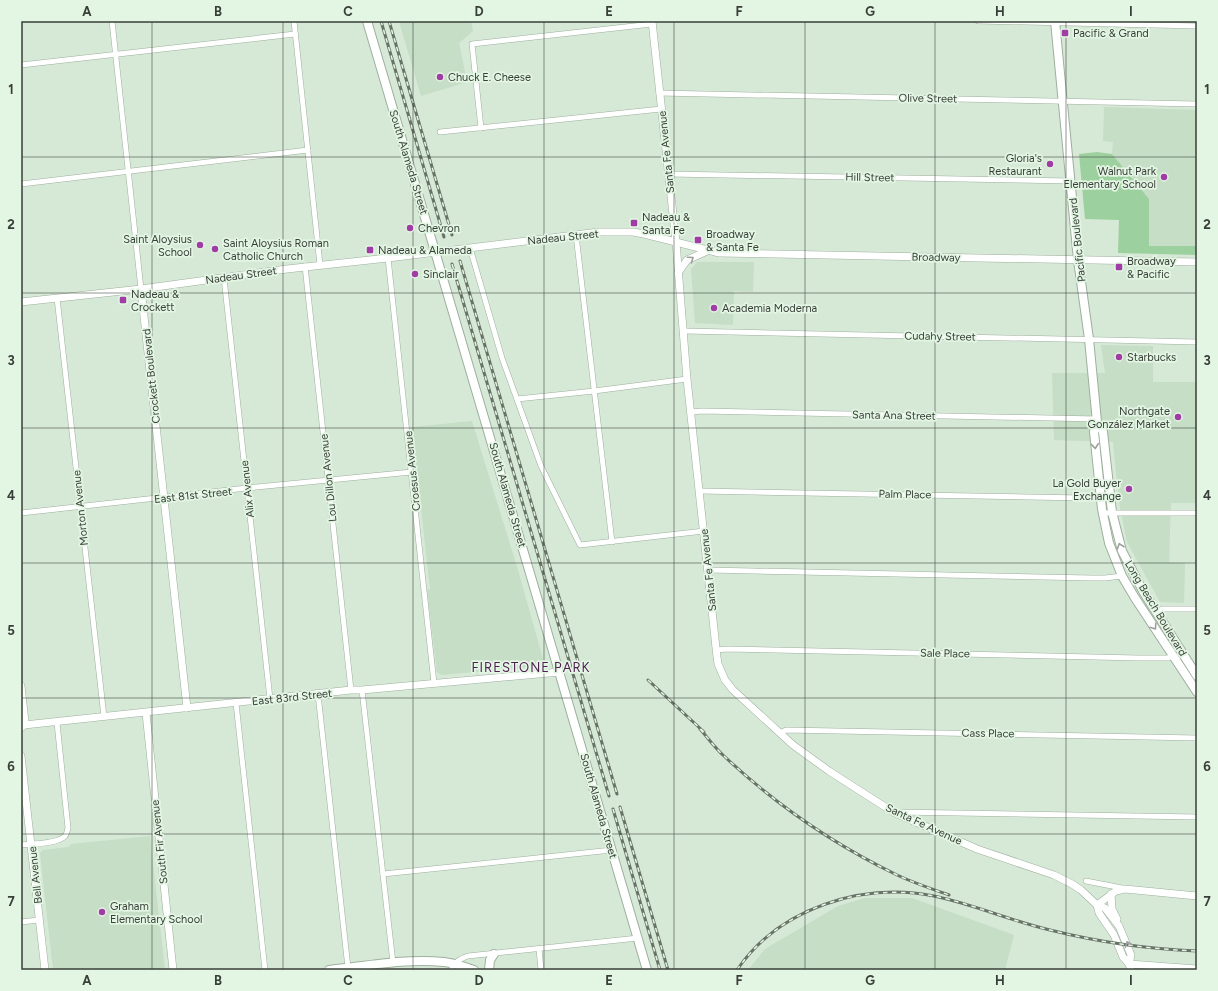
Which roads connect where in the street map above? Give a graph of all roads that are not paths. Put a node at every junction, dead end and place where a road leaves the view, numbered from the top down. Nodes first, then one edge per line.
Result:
1 (112, 21) edge
2 (294, 21) edge
3 (367, 21) edge
4 (978, 21) edge
5 (1055, 22) edge
6 (652, 23) edge
7 (1197, 26) edge
8 (295, 34) junction
9 (116, 55) junction
10 (21, 65) edge
11 (660, 92) junction
12 (1063, 101) junction
13 (1197, 104) edge
14 (661, 109) junction
15 (481, 128) junction
16 (440, 132) dead end
17 (308, 150) junction
18 (129, 171) junction
19 (668, 174) junction
20 (1071, 181) junction
21 (21, 184) edge
22 (576, 235) junction
23 (676, 242) junction
24 (470, 248) junction
25 (707, 251) junction
26 (436, 252) junction
27 (388, 258) junction
28 (1078, 260) junction
29 (1197, 262) edge
30 (320, 265) junction
31 (305, 266) junction
32 (678, 273) junction
33 (224, 278) junction
34 (141, 290) junction
35 (57, 298) junction
36 (21, 302) edge
37 (684, 331) junction
38 (1089, 340) junction
39 (1197, 342) edge
40 (687, 379) junction
41 (594, 391) junction
42 (517, 399) junction
43 (691, 412) junction
44 (1097, 421) junction
45 (412, 472) junction
46 (328, 481) junction
47 (247, 488) junction
48 (700, 491) junction
49 (1110, 496) junction
50 (1101, 497) junction
51 (164, 498) junction
52 (80, 507) junction
53 (1112, 512) junction
54 (21, 513) edge
55 (1103, 513) junction
56 (1197, 513) edge
57 (704, 531) junction
58 (612, 542) junction
59 (708, 570) junction
60 (1122, 576) junction
61 (1197, 609) edge
62 (1156, 612) junction
63 (716, 650) junction
64 (1173, 655) junction
65 (560, 672) junction
66 (1197, 676) edge
67 (434, 683) junction
68 (21, 686) edge
69 (351, 690) junction
70 (362, 690) junction
71 (1197, 692) edge
72 (318, 694) junction
73 (270, 699) junction
74 (236, 703) junction
75 (187, 708) junction
76 (146, 713) junction
77 (104, 717) junction
78 (57, 723) junction
79 (23, 727) edge
80 (780, 733) junction
81 (1197, 738) edge
82 (21, 756) edge
83 (22, 769) edge
84 (893, 812) junction
85 (1197, 817) edge
86 (31, 844) junction
87 (21, 845) edge
88 (612, 850) junction
89 (383, 874) junction
90 (1086, 881) dead end
91 (1125, 889) junction
92 (1111, 894) junction
93 (1197, 896) edge
94 (1096, 905) junction
95 (40, 920) junction
96 (21, 922) edge
97 (1119, 926) junction
98 (638, 938) junction
99 (539, 949) junction
100 (494, 954) junction
101 (393, 963) junction
102 (452, 967) edge
103 (1130, 967) edge
104 (348, 968) junction
105 (358, 968) edge
106 (1197, 969) edge
107 (46, 970) edge
108 (173, 970) edge
109 (265, 970) edge
110 (329, 970) edge
111 (474, 970) edge
112 (489, 970) edge
113 (541, 970) edge
114 (647, 970) edge

1 - 9 street, Crockett Boulevard
2 - 8 street
3 - 26 main road, South Alameda Street
4 - 5 street
5 - 7 street
5 - 12 main road, Pacific Boulevard
6 - 11 street, Santa Fe Avenue
6 - 15 street
8 - 9 street
8 - 17 street
9 - 10 street
9 - 18 street, Crockett Boulevard
11 - 12 street, Olive Street
11 - 14 street, Santa Fe Avenue
12 - 13 street, Olive Street
12 - 20 main road, Pacific Boulevard
14 - 15 street
14 - 19 street, Santa Fe Avenue
15 - 16 street
17 - 18 street
17 - 30 street
18 - 21 street
18 - 34 street, Crockett Boulevard
19 - 20 street, Hill Street
19 - 23 street, Santa Fe Avenue
20 - 28 main road, Pacific Boulevard
22 - 23 street, Nadeau Street
22 - 24 street, Nadeau Street
22 - 41 street
23 - 25 street, Broadway
23 - 32 street, Santa Fe Avenue
24 - 26 street, Nadeau Street
24 - 42 street
25 - 28 street, Broadway
32 -> 25 street
26 - 27 street, Nadeau Street
26 - 65 main road, South Alameda Street
27 - 30 street, Nadeau Street
27 - 45 street, Croesus Avenue
28 - 29 street, Broadway
28 - 38 main road, Pacific Boulevard
30 - 31 street, Nadeau Street
31 - 33 street, Nadeau Street
31 - 46 street, Lou Dillon Avenue
32 - 37 street, Santa Fe Avenue
33 - 34 street, Nadeau Street
33 - 47 street, Alix Avenue
34 - 35 street, Nadeau Street
34 - 51 street, Crockett Boulevard
35 - 36 street, Nadeau Street
35 - 52 street, Morton Avenue
37 - 38 street, Cudahy Street
37 - 40 street, Santa Fe Avenue
38 - 39 street, Cudahy Street
38 - 44 main road, Long Beach Boulevard
40 - 41 street
40 - 43 street, Santa Fe Avenue
41 - 42 street
41 - 58 street
42 - 58 street
43 - 44 street, Santa Ana Street
43 - 48 street, Santa Fe Avenue
44 - 49 main road, Long Beach Boulevard
44 -> 50 main road, Long Beach Boulevard
45 - 46 street, East 81st Street
45 - 67 street, Croesus Avenue
46 - 47 street, East 81st Street
46 - 69 street, Lou Dillon Avenue
47 - 51 street, East 81st Street
47 - 73 street, Alix Avenue
48 - 50 street, Palm Place
48 - 57 street, Santa Fe Avenue
49 - 50 street, Palm Place
49 - 53 main road, Long Beach Boulevard
50 - 55 main road, Long Beach Boulevard
51 - 52 street, East 81st Street
51 - 75 street, Crockett Boulevard
52 - 54 street, East 81st Street
52 - 77 street, Morton Avenue
53 - 55 street
53 - 56 street
62 -> 53 main road, Long Beach Boulevard
55 - 60 main road, Long Beach Boulevard
57 - 58 street
57 - 59 street, Santa Fe Avenue
59 - 60 street
59 - 63 street, Santa Fe Avenue
60 -> 64 main road, Long Beach Boulevard
61 - 62 street
62 - 66 main road, Long Beach Boulevard
63 - 64 street, Sale Place
63 - 80 street, Santa Fe Avenue
64 - 71 main road, Long Beach Boulevard
65 - 67 street, East 83rd Street
65 - 88 main road, South Alameda Street
67 - 70 street, East 83rd Street
68 - 79 street
69 - 70 street, East 83rd Street
69 - 72 street, East 83rd Street
70 - 89 street
72 - 73 street, East 83rd Street
72 - 104 street
73 - 74 street, East 83rd Street
74 - 75 street, East 83rd Street
74 - 109 street
75 - 76 street, East 83rd Street
76 - 77 street, East 83rd Street
76 - 108 street, South Fir Avenue
77 - 78 street, East 83rd Street
78 - 79 street, East 83rd Street
78 - 86 street
80 - 81 street, Cass Place
80 - 84 street, Santa Fe Avenue
82 - 83 street, Bell Avenue
83 - 86 street, Bell Avenue
84 - 85 street
84 - 94 street, Santa Fe Avenue
86 - 87 street
86 - 95 street, Bell Avenue
88 - 89 street
88 - 98 main road, South Alameda Street
89 - 101 street
90 - 91 street
91 - 92 street
91 - 93 street
92 - 94 street
92 - 97 street
94 - 97 street, Santa Fe Avenue
94 - 103 street, Santa Fe Avenue
95 - 96 street
95 - 107 street, Bell Avenue
103 -> 97 street, Santa Fe Avenue
98 - 99 street
98 - 114 main road, South Alameda Street
99 - 100 street
99 - 113 street
100 - 102 street
100 - 112 main road
101 - 102 main road
101 - 105 main road
102 - 111 main road
103 - 106 street
104 - 105 main road
104 - 110 main road

